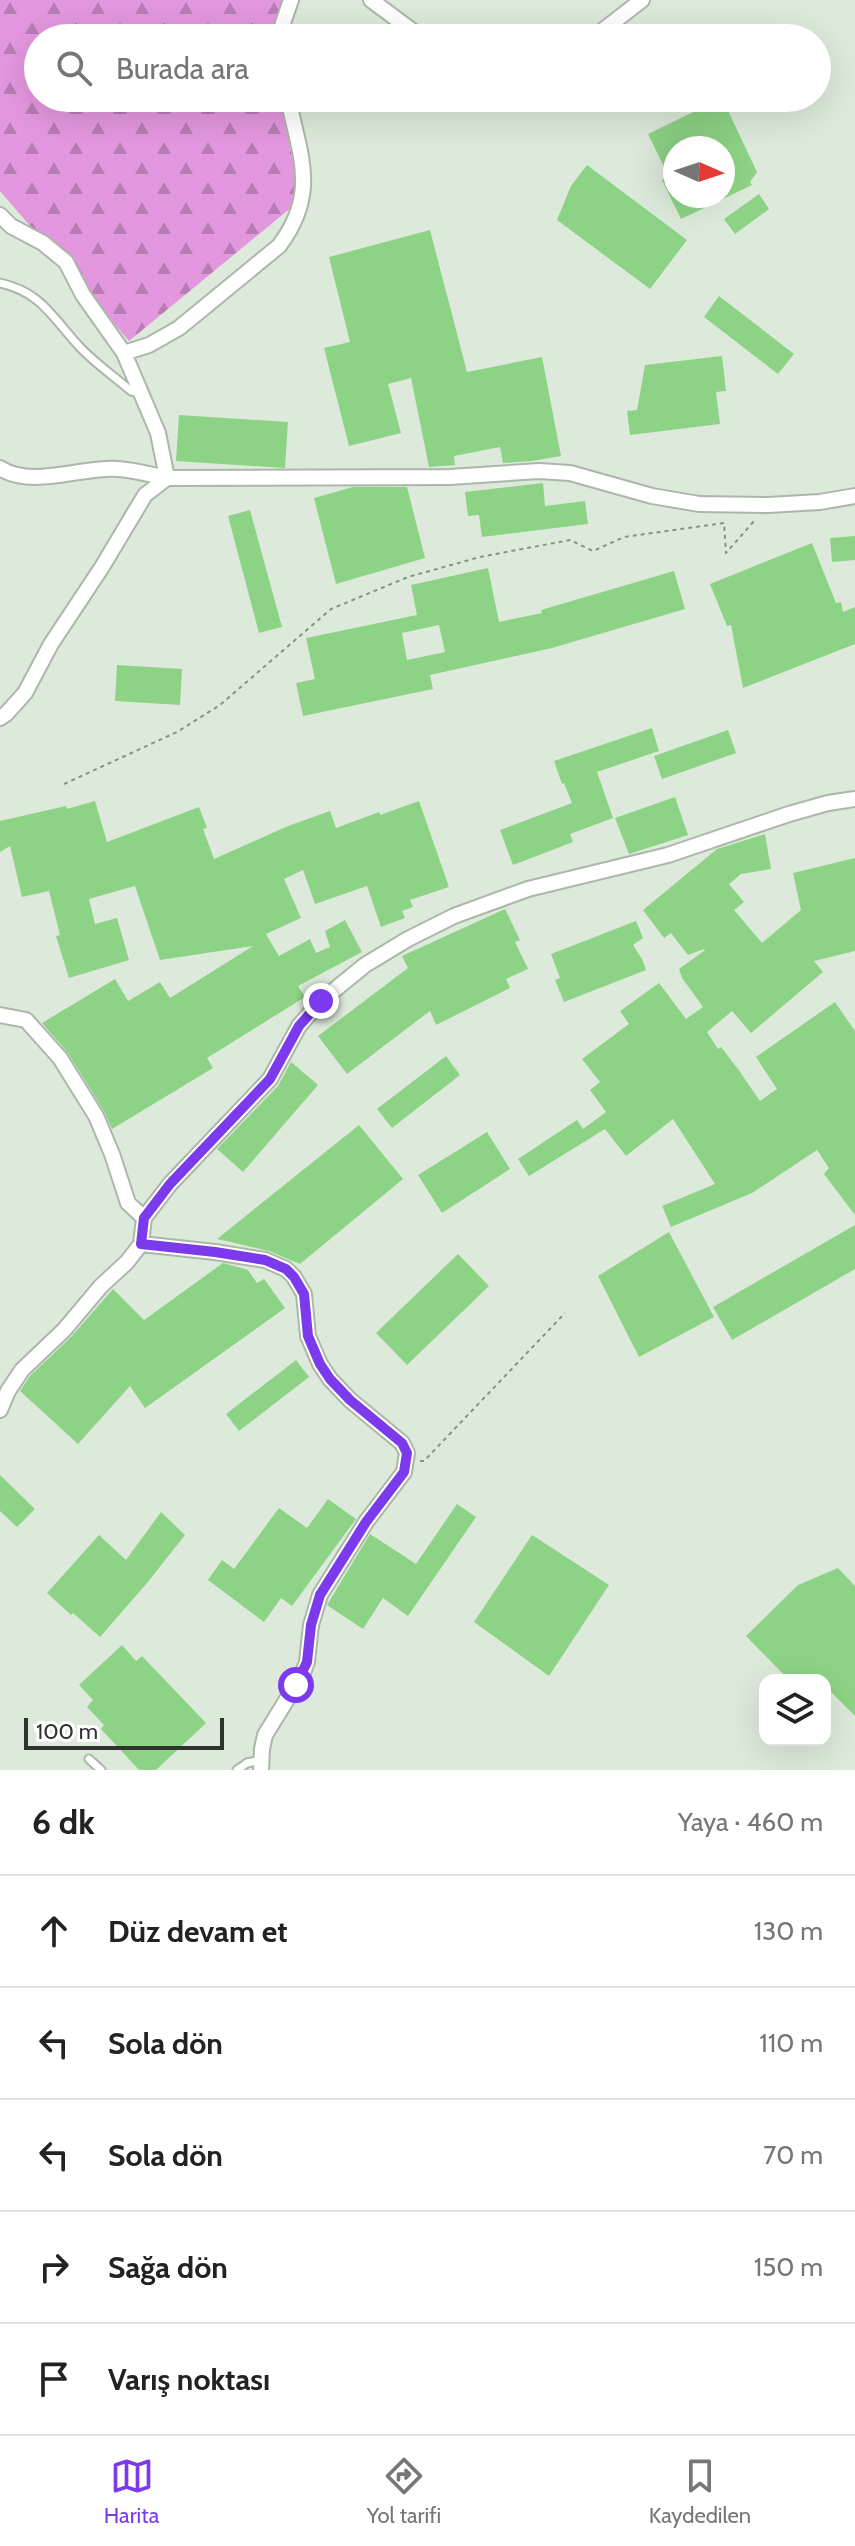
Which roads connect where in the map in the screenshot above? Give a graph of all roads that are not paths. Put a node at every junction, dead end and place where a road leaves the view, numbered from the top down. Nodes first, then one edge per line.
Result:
1 (291, 0) edge
2 (371, 0) edge
3 (642, 0) edge
4 (283, 24) edge
5 (403, 24) edge
6 (611, 24) edge
7 (291, 112) edge
8 (0, 215) edge
9 (0, 283) edge
10 (124, 353) junction
11 (143, 393) junction
12 (0, 468) edge
13 (167, 478) junction
14 (855, 496) edge
15 (0, 718) edge
16 (855, 799) edge
17 (0, 1015) edge
18 (144, 1218) junction
19 (141, 1244) junction
20 (0, 1410) edge
21 (89, 1759) dead end
22 (261, 1765) edge
23 (101, 1770) edge
24 (237, 1770) edge

1 - 4 street
2 - 5 street
3 - 6 street
7 - 10 street
8 - 10 street
9 - 11 lane
10 - 11 street
11 - 13 street
12 - 13 street
13 - 14 street
13 - 15 street
16 - 18 street
17 - 18 street
18 - 19 street
19 - 20 street
19 - 22 street
21 - 23 lane
22 - 24 lane

